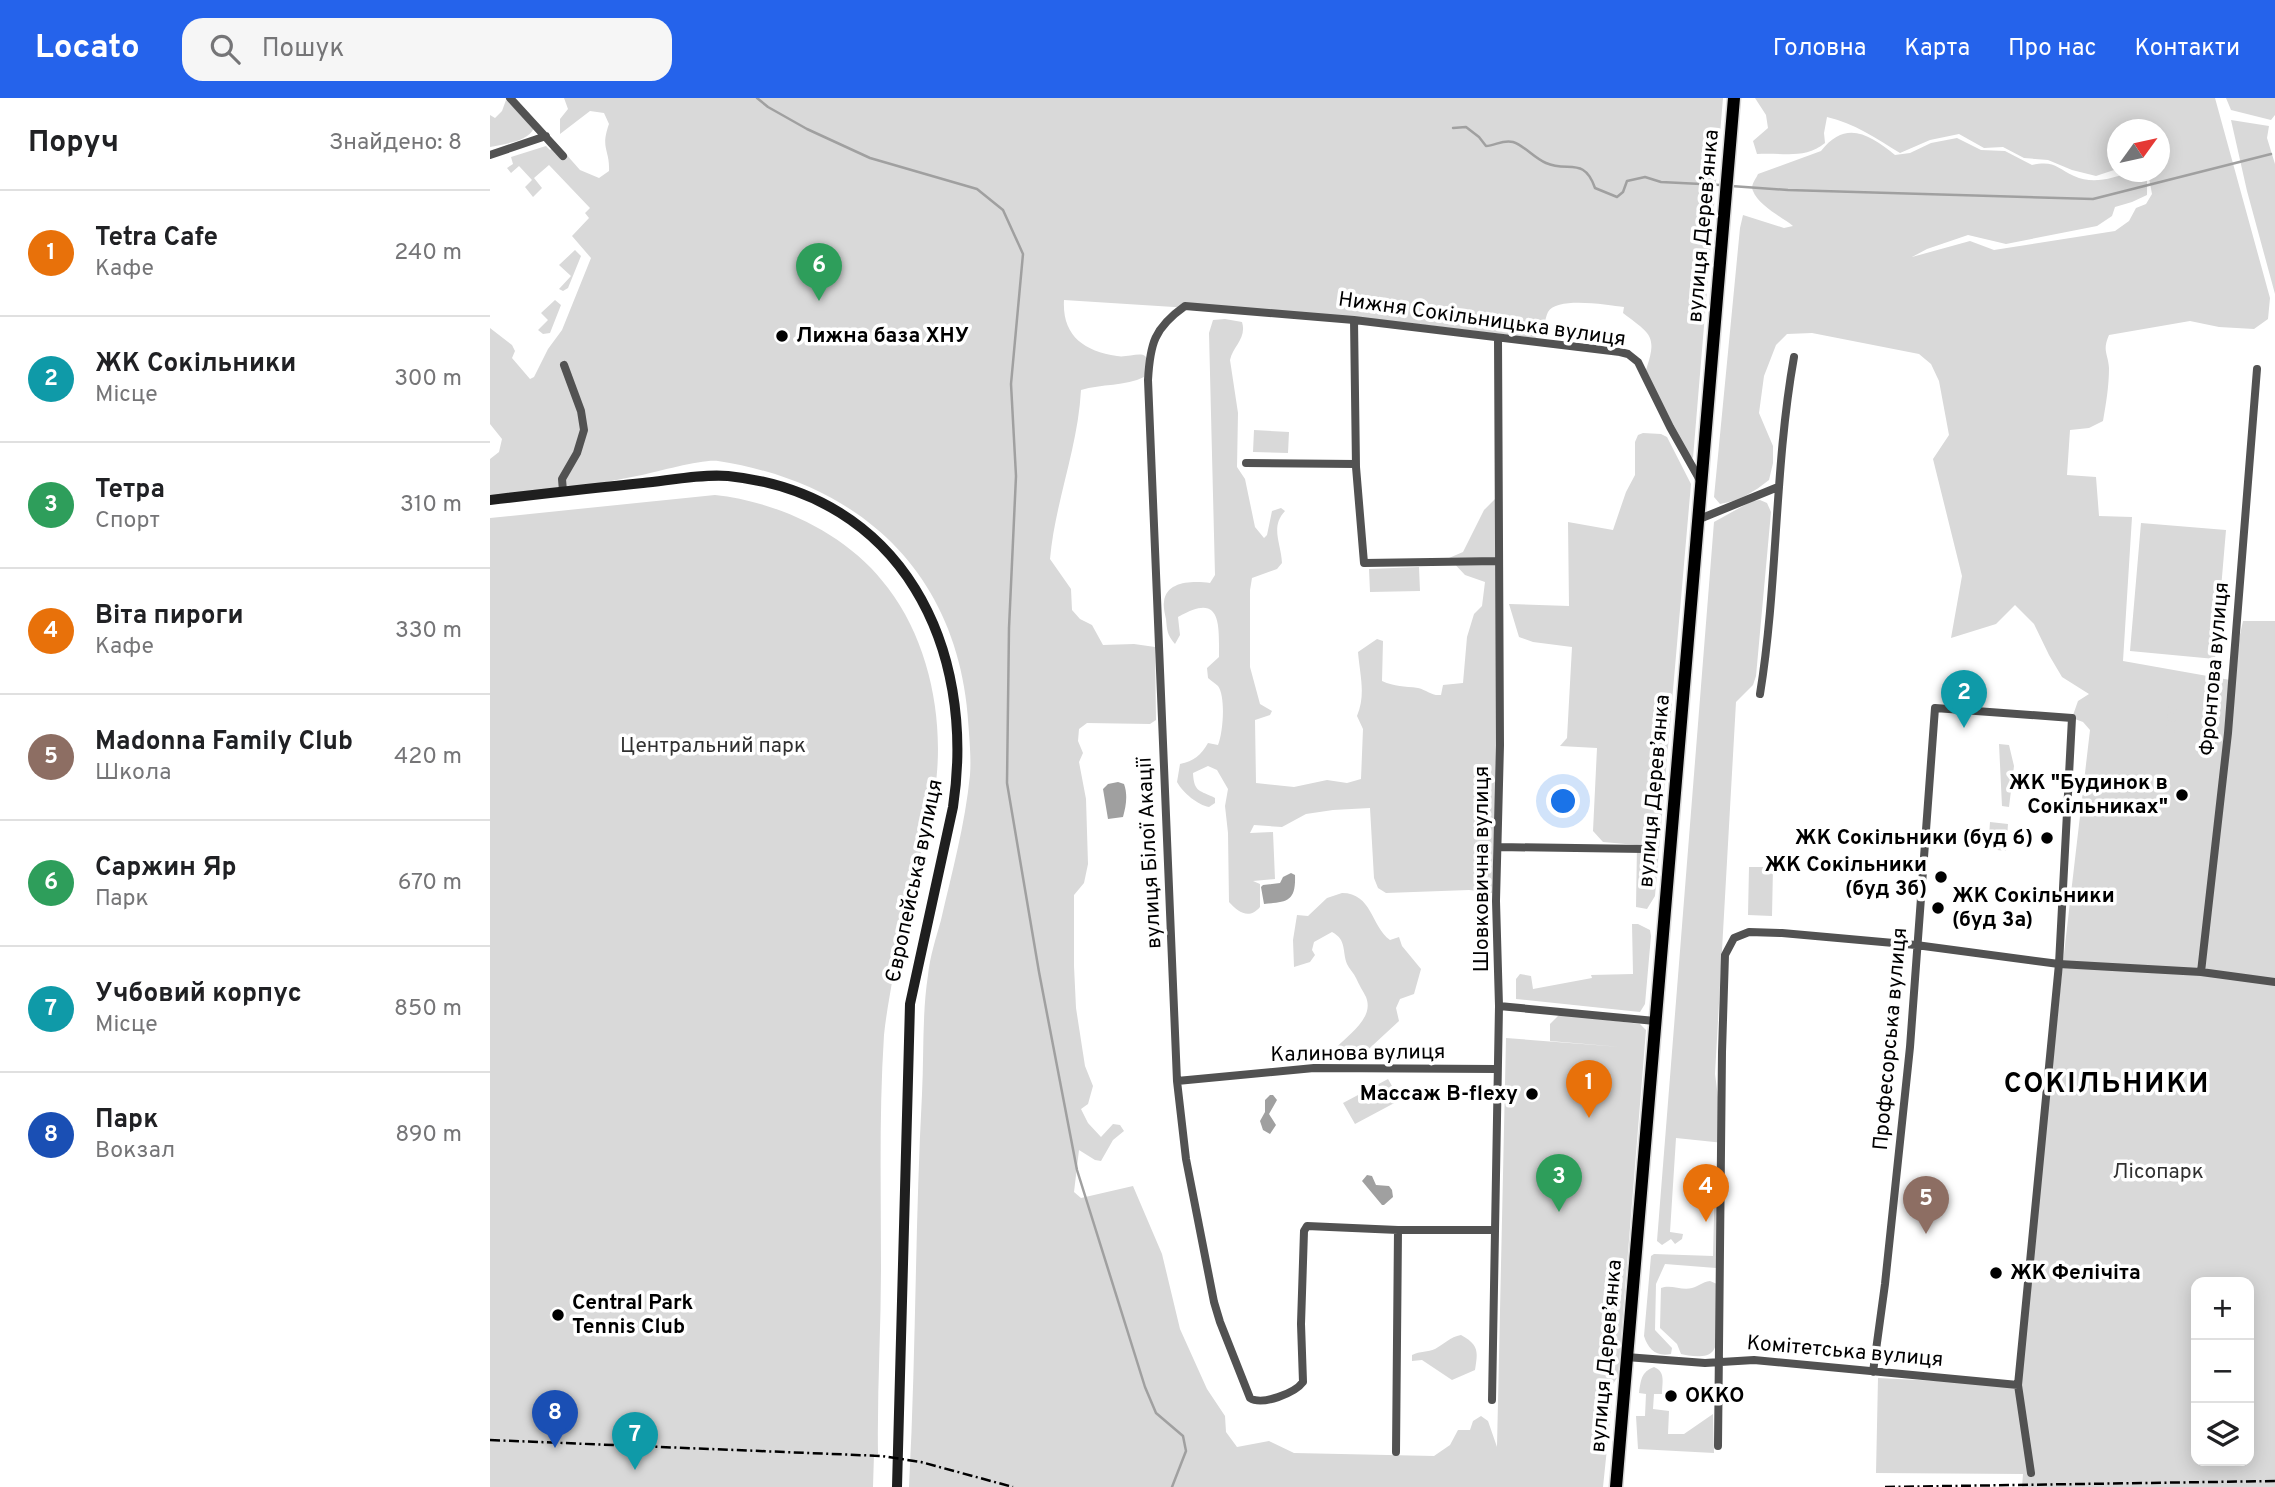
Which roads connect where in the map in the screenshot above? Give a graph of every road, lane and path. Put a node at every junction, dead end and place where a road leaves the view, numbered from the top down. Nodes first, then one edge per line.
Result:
1 (510, 98) edge
2 (1734, 98) edge
3 (546, 136) junction
4 (490, 155) edge
5 (563, 156) dead end
6 (1185, 306) joint
7 (1354, 320) junction
8 (1498, 338) junction
9 (1794, 357) dead end
10 (564, 365) dead end
11 (2257, 369) dead end
12 (1245, 463) dead end
13 (1356, 464) junction
14 (1701, 482) junction
15 (1778, 487) junction
16 (563, 491) junction
17 (490, 500) edge
18 (1697, 520) junction
19 (1499, 561) junction
20 (1760, 694) dead end
21 (1499, 847) junction
22 (1645, 849) dead end
23 (1916, 945) junction
24 (2059, 964) junction
25 (2201, 972) junction
26 (2275, 982) edge
27 (1499, 1006) junction
28 (1656, 1021) junction
29 (1497, 1069) junction
30 (1177, 1081) junction
31 (1398, 1230) junction
32 (1494, 1230) junction
33 (1626, 1357) junction
34 (1718, 1363) junction
35 (1872, 1373) junction
36 (2018, 1385) junction
37 (1492, 1400) dead end
38 (1718, 1446) dead end
39 (1396, 1452) dead end
40 (2031, 1473) dead end
41 (897, 1487) edge
42 (1616, 1487) edge

1 - 3 street
2 - 14 main road, вулиця Дерев’янка
3 - 4 street
3 - 5 street
6 - 7 street, Нижня Сокільницька вулиця
6 - 30 street, вулиця Білої Акації
7 - 8 street, Нижня Сокільницька вулиця
7 - 13 street
8 - 14 street, Нижня Сокільницька вулиця
8 - 19 street, Шовковична вулиця
9 - 15 street
10 - 16 street
11 - 25 street, Фронтова вулиця
12 - 13 street
13 - 19 street
14 - 18 main road, вулиця Дерев’янка
15 - 18 street
15 - 20 street
16 - 17 main road, Європейська вулиця
16 - 41 main road, Європейська вулиця
18 - 28 main road, вулиця Дерев’янка
19 - 21 street, Шовковична вулиця
21 - 22 street
21 - 27 street, Шовковична вулиця
23 - 24 street
23 - 24 street, Професорська вулиця
23 - 34 street
23 - 35 street, Професорська вулиця
24 - 25 street
24 - 36 street
25 - 26 street
27 - 28 street
27 - 29 street, Шовковична вулиця
28 - 33 main road, вулиця Дерев’янка
29 - 30 street, Калинова вулиця
29 - 32 street, Шовковична вулиця
30 - 31 street, вулиця Білої Акації
31 - 32 street
31 - 39 street
32 - 37 street, Шовковична вулиця
33 - 34 street, Комітетська вулиця
33 - 42 main road, вулиця Дерев’янка
34 - 35 street, Комітетська вулиця
34 - 38 street
35 - 36 street, Комітетська вулиця
36 - 40 street

